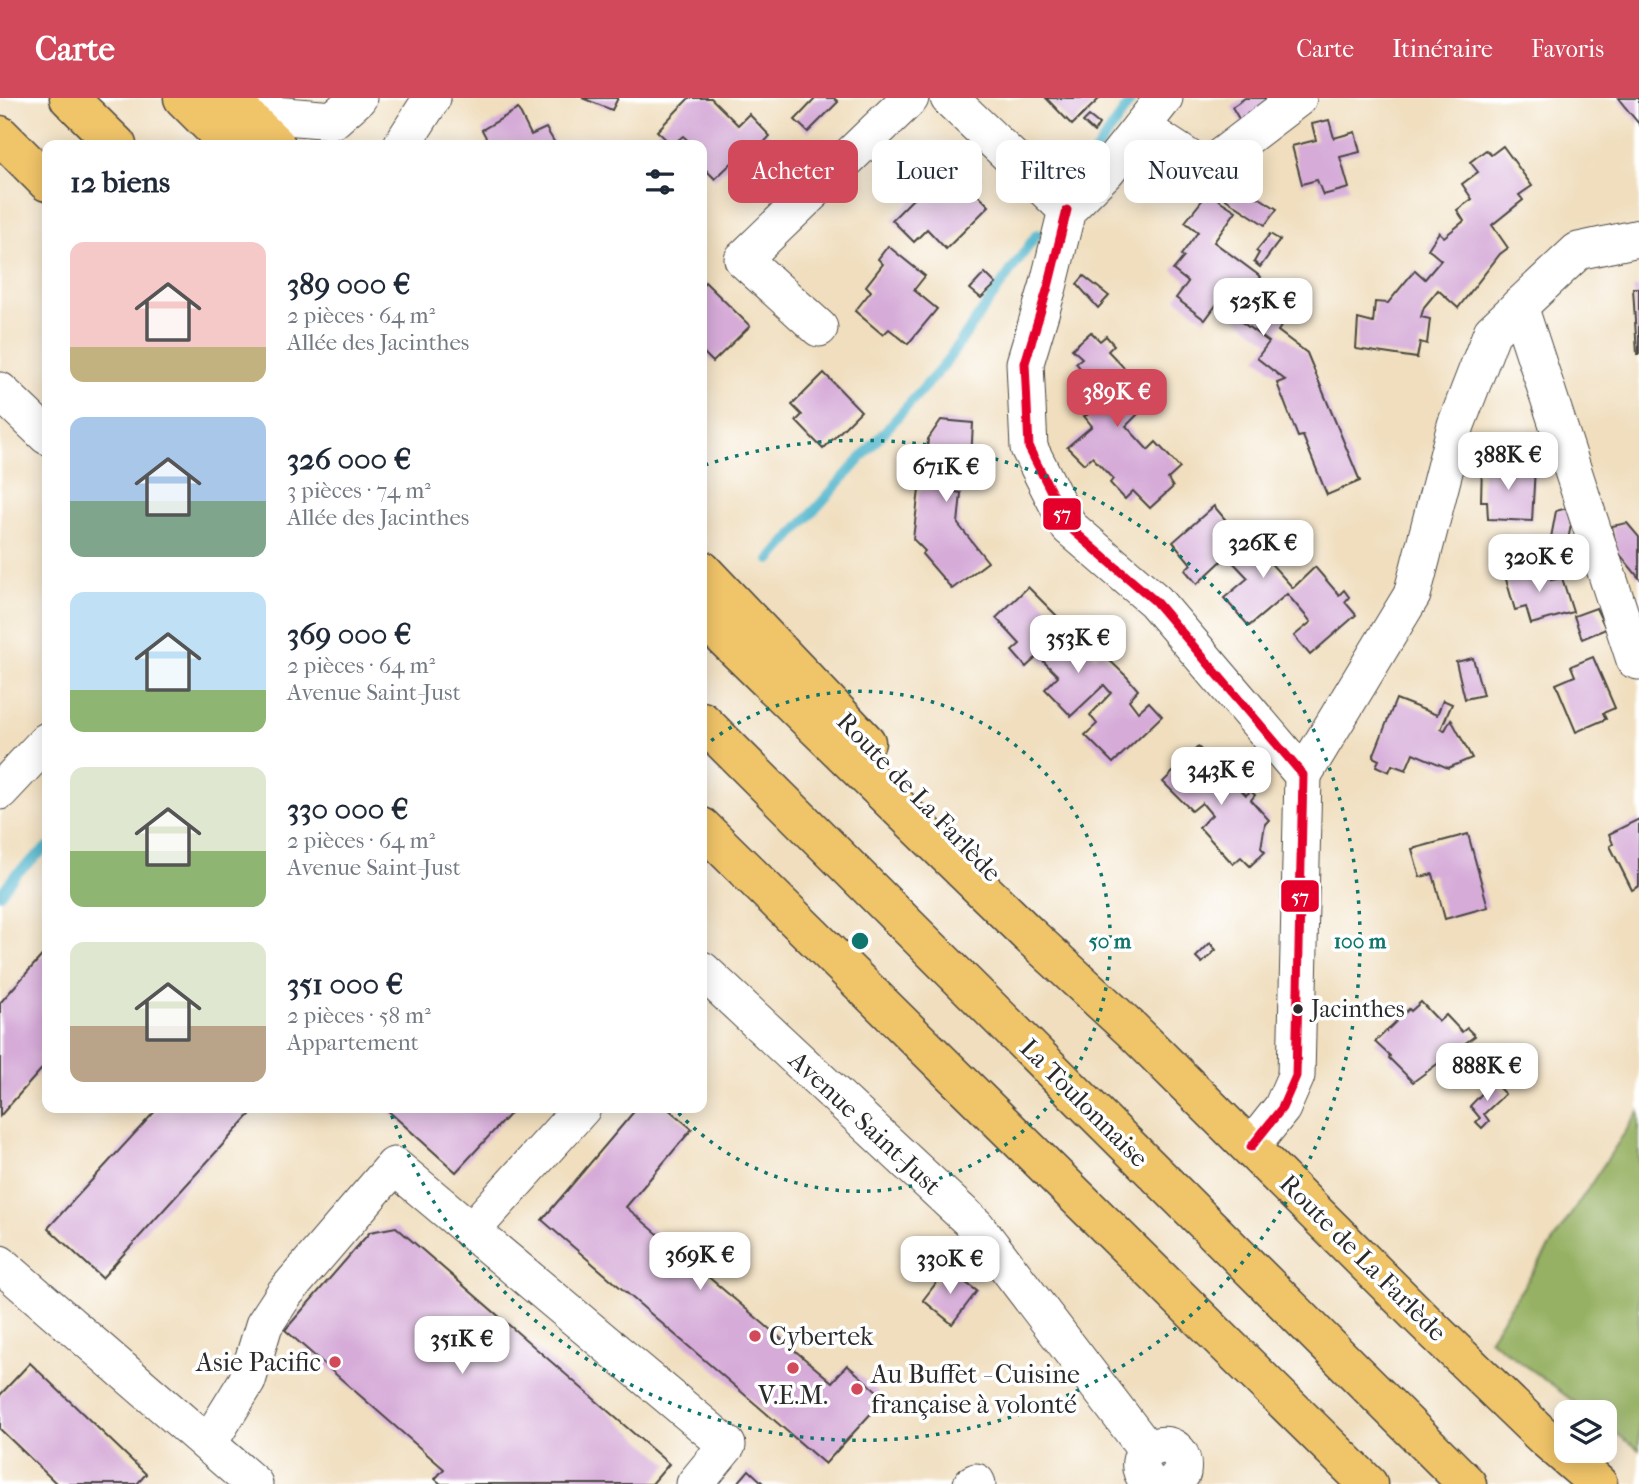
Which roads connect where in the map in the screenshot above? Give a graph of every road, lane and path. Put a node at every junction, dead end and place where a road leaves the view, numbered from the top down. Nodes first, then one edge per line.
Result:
1 (69, 98) edge
2 (183, 98) edge
3 (227, 98) edge
4 (247, 98) edge
5 (432, 98) edge
6 (910, 98) edge
7 (949, 98) edge
8 (1164, 98) edge
9 (1297, 98) edge
10 (336, 121) edge
11 (1141, 127) junction
12 (0, 135) edge
13 (112, 140) edge
14 (225, 140) edge
15 (271, 140) edge
16 (405, 140) edge
17 (42, 177) edge
18 (1067, 210) junction
19 (1639, 238) edge
20 (1519, 306) junction
21 (818, 328) dead end
22 (0, 391) edge
23 (42, 431) edge
24 (707, 575) edge
25 (707, 621) edge
26 (1639, 661) edge
27 (707, 726) edge
28 (42, 746) edge
29 (1303, 775) junction
30 (0, 791) edge
31 (707, 832) edge
32 (707, 975) edge
33 (1131, 1029) junction
34 (577, 1113) edge
35 (1251, 1147) junction
36 (471, 1231) junction
37 (0, 1264) edge
38 (208, 1444) junction
39 (1168, 1476) edge
40 (254, 1484) edge
41 (695, 1484) edge
42 (1367, 1484) edge
43 (1467, 1484) edge
44 (1598, 1484) edge

1 - 13 main road
2 - 14 main road
3 - 15 main road
4 - 10 street
5 - 16 street
6 - 21 street
7 - 18 street
8 - 11 street
9 - 11 street
11 - 18 street
12 - 17 main road
18 - 29 street
19 - 20 street
20 - 26 street
20 - 29 street
22 - 23 street
24 - 33 main road, Route de La Farlède
25 - 33 main road, Route de La Farlède
27 - 43 main road, La Toulonnaise
28 - 30 street
29 - 35 street
31 - 42 main road
32 - 39 street, Avenue Saint-Just
33 - 35 main road, Route de La Farlède
34 - 36 street
35 - 44 main road, Route de La Farlède
36 - 38 street
36 - 41 street
37 - 38 street
38 - 40 street

